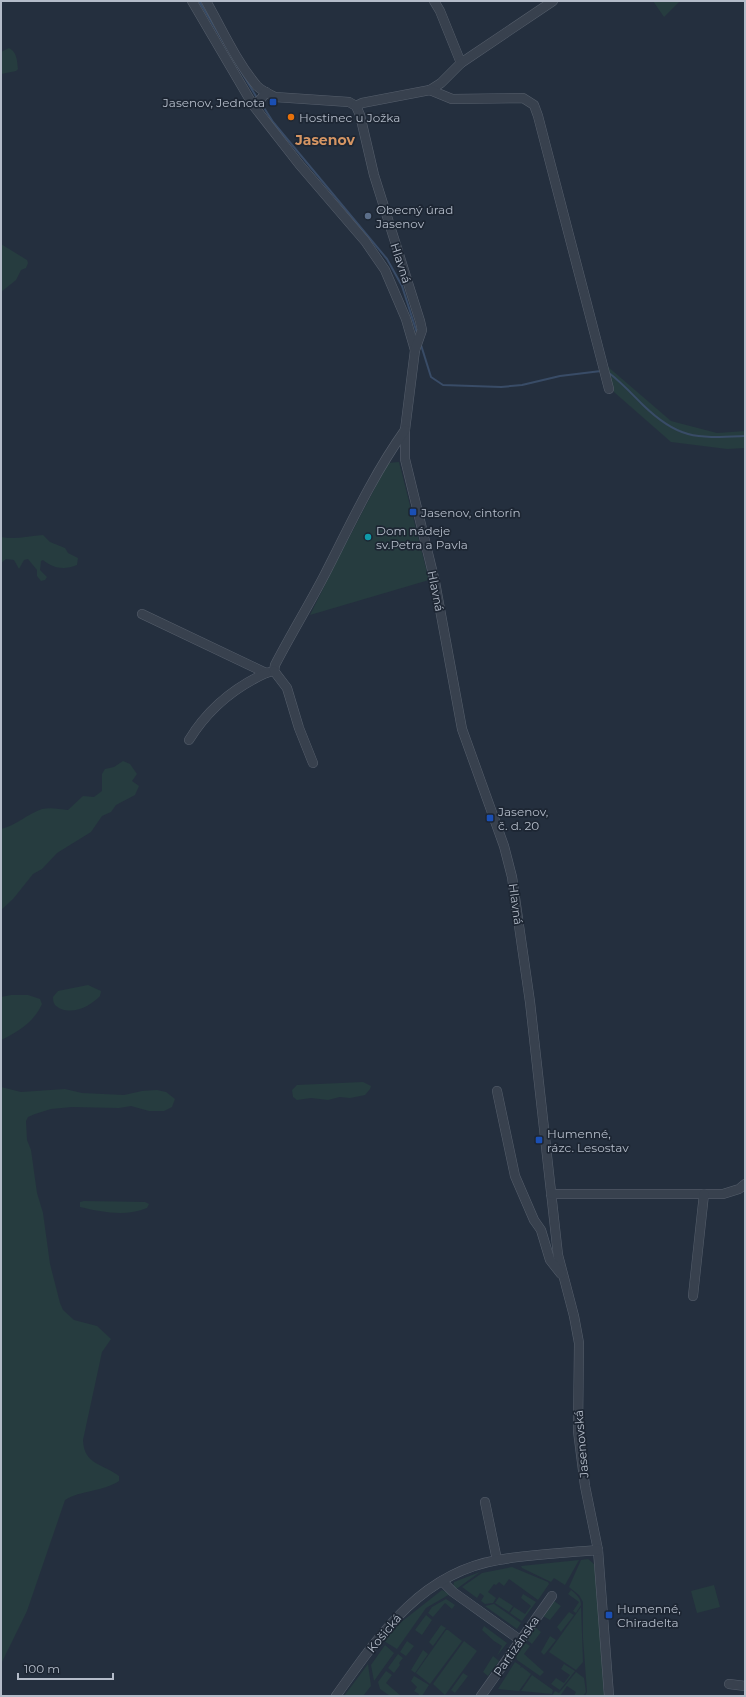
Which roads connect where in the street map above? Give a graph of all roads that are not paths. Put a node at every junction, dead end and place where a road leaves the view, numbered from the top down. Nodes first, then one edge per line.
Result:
1 (192, 1) edge
2 (206, 1) edge
3 (434, 1) edge
4 (553, 1) edge
5 (461, 63) junction
6 (430, 90) junction
7 (259, 100) junction
8 (356, 106) junction
9 (416, 348) junction
10 (609, 389) dead end
11 (405, 430) junction
12 (391, 450) junction
13 (405, 459) junction
14 (142, 614) dead end
15 (270, 672) junction
16 (189, 740) dead end
17 (313, 763) dead end
18 (497, 1091) dead end
19 (550, 1183) joint
20 (745, 1184) edge
21 (551, 1194) junction
22 (704, 1194) junction
23 (564, 1279) junction
24 (693, 1296) dead end
25 (485, 1502) dead end
26 (598, 1550) junction
27 (497, 1560) junction
28 (442, 1581) junction
29 (552, 1596) dead end
30 (520, 1640) junction
31 (729, 1684) dead end
32 (745, 1686) edge
33 (336, 1696) edge
34 (481, 1696) edge
35 (609, 1696) edge

1 - 7 street
2 - 7 street
3 - 5 street
4 - 5 street
5 - 6 street
6 - 8 street
6 - 10 street
7 - 8 street
7 - 9 street
8 - 9 street, Hlavná
9 - 11 street, Hlavná
11 - 12 street
11 - 13 street, Hlavná
12 - 13 street
12 - 15 street
13 - 19 street, Hlavná
14 - 15 street
15 - 16 street
15 - 17 street
18 - 23 street
19 - 21 street, Jasenovská
20 - 22 street
21 - 22 street
21 - 23 street, Jasenovská
22 - 24 street
23 - 26 street, Jasenovská
25 - 27 street
26 - 27 street, Košická
26 - 35 street, Jasenovská
27 - 28 street, Košická
28 - 30 street
28 - 33 street, Košická
29 - 30 street, Partizánska
30 - 34 street, Partizánska
31 - 32 street

